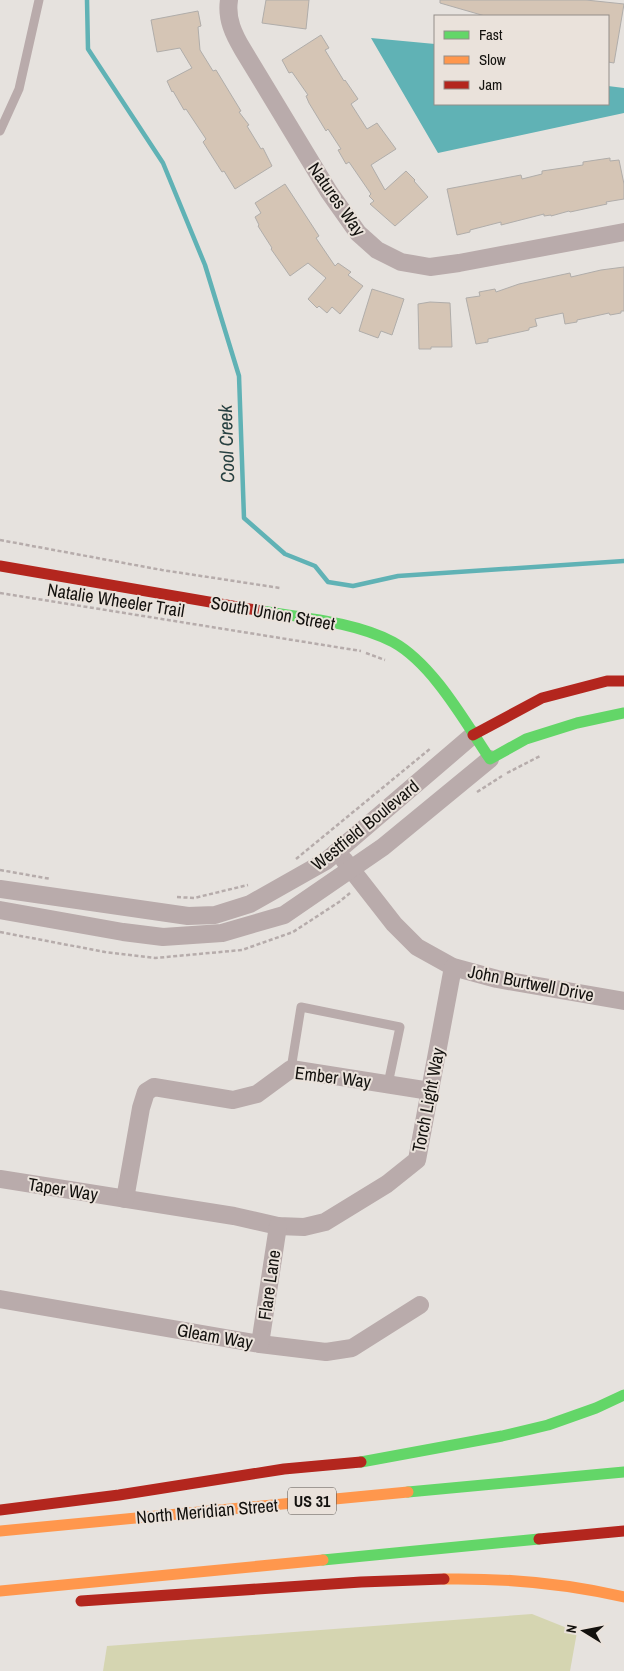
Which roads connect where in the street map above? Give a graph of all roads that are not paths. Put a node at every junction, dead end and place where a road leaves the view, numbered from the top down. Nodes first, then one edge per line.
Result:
1 (39, 0) edge
2 (229, 0) edge
3 (0, 131) edge
4 (624, 232) edge
5 (0, 566) edge
6 (624, 681) edge
7 (624, 712) edge
8 (474, 735) junction
9 (490, 759) junction
10 (338, 851) junction
11 (351, 869) junction
12 (0, 889) edge
13 (0, 910) edge
14 (453, 967) junction
15 (624, 1001) edge
16 (290, 1069) junction
17 (388, 1084) junction
18 (430, 1091) junction
19 (0, 1179) edge
20 (125, 1199) junction
21 (278, 1226) junction
22 (0, 1299) edge
23 (420, 1305) dead end
24 (260, 1344) junction
25 (624, 1396) edge
26 (624, 1472) edge
27 (0, 1510) edge
28 (0, 1531) edge
29 (624, 1531) edge
30 (0, 1591) edge
31 (624, 1597) edge
32 (70, 1602) dead end

1 - 3 lane
2 - 4 street, Natures Way
5 - 8 main road, South Union Street
6 - 8 main road, Westfield Boulevard
7 - 9 main road, Westfield Boulevard
8 - 9 main road, South Union Street
8 - 10 street, Westfield Boulevard
9 - 11 street, Westfield Boulevard
10 - 11 street, John Burtwell Drive
10 - 12 street, Westfield Boulevard
11 - 13 street, Westfield Boulevard
11 - 14 street, John Burtwell Drive
14 - 15 street, John Burtwell Drive
14 - 18 street, Torch Light Way
16 - 17 street, Ember Way
16 - 17 lane
16 - 20 street, Ember Way
17 - 18 street, Ember Way
18 - 21 street, Torch Light Way
19 - 20 street, Taper Way
20 - 21 street, Torch Light Way
21 - 24 street, Flare Lane
22 - 24 street, Gleam Way
23 - 24 street, Gleam Way
25 - 27 main road
26 - 28 main road, North Meridian Street / US 31
29 - 30 main road
31 - 32 main road

